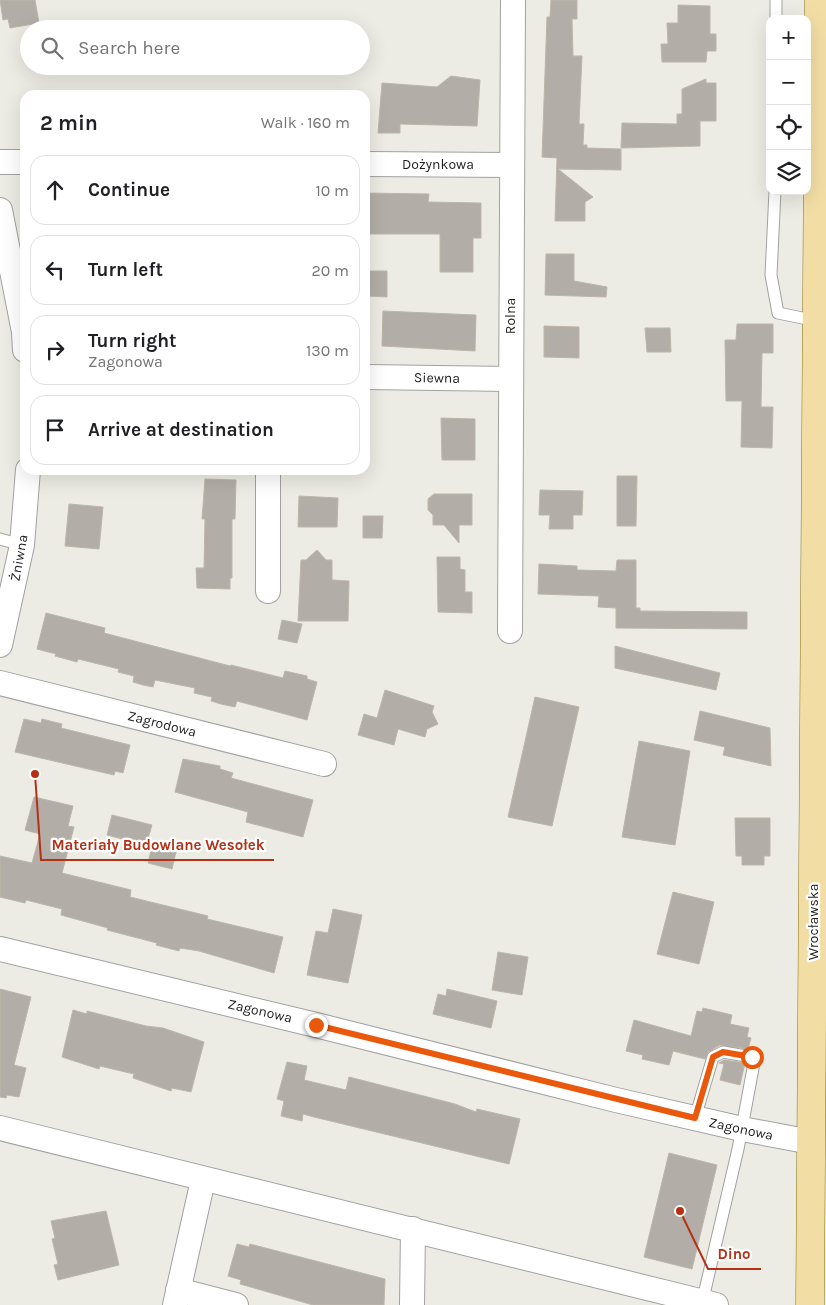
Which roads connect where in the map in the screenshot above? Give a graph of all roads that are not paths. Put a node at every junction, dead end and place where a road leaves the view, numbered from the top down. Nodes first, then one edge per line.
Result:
1 (513, 0) edge
2 (776, 0) edge
3 (819, 0) edge
4 (776, 15) edge
5 (813, 121) edge
6 (0, 162) edge
7 (20, 162) edge
8 (370, 164) edge
9 (511, 165) junction
10 (775, 195) edge
11 (0, 210) edge
12 (817, 321) junction
13 (20, 322) edge
14 (370, 377) edge
15 (510, 379) junction
16 (27, 475) edge
17 (268, 475) edge
18 (11, 542) edge
19 (268, 591) dead end
20 (510, 631) dead end
21 (0, 645) edge
22 (0, 683) edge
23 (324, 764) dead end
24 (0, 949) edge
25 (695, 1118) junction
26 (0, 1128) edge
27 (742, 1130) junction
28 (811, 1142) junction
29 (203, 1180) junction
30 (413, 1229) junction
31 (815, 1290) edge
32 (177, 1298) edge
33 (707, 1304) edge
34 (236, 1305) edge
35 (412, 1305) edge

1 - 9 street, Rolna
2 - 4 lane
3 - 5 main road, Wrocławska
5 - 12 main road, Wrocławska
6 - 7 street
8 - 9 street, Dożynkowa
9 - 15 street, Rolna
10 - 12 lane
11 - 13 street
12 - 28 main road, Wrocławska
14 - 15 street, Siewna
15 - 20 street, Rolna
16 - 18 street, Żniwna
17 - 19 street
18 - 21 street, Żniwna
22 - 23 street, Zagrodowa
24 - 25 street, Zagonowa
25 - 27 street, Zagonowa
25 - 27 lane
26 - 29 street
27 - 28 street, Zagonowa
27 - 33 lane
28 - 31 main road, Wrocławska
29 - 30 street
29 - 32 street
30 - 33 street
30 - 35 street
32 - 34 street

